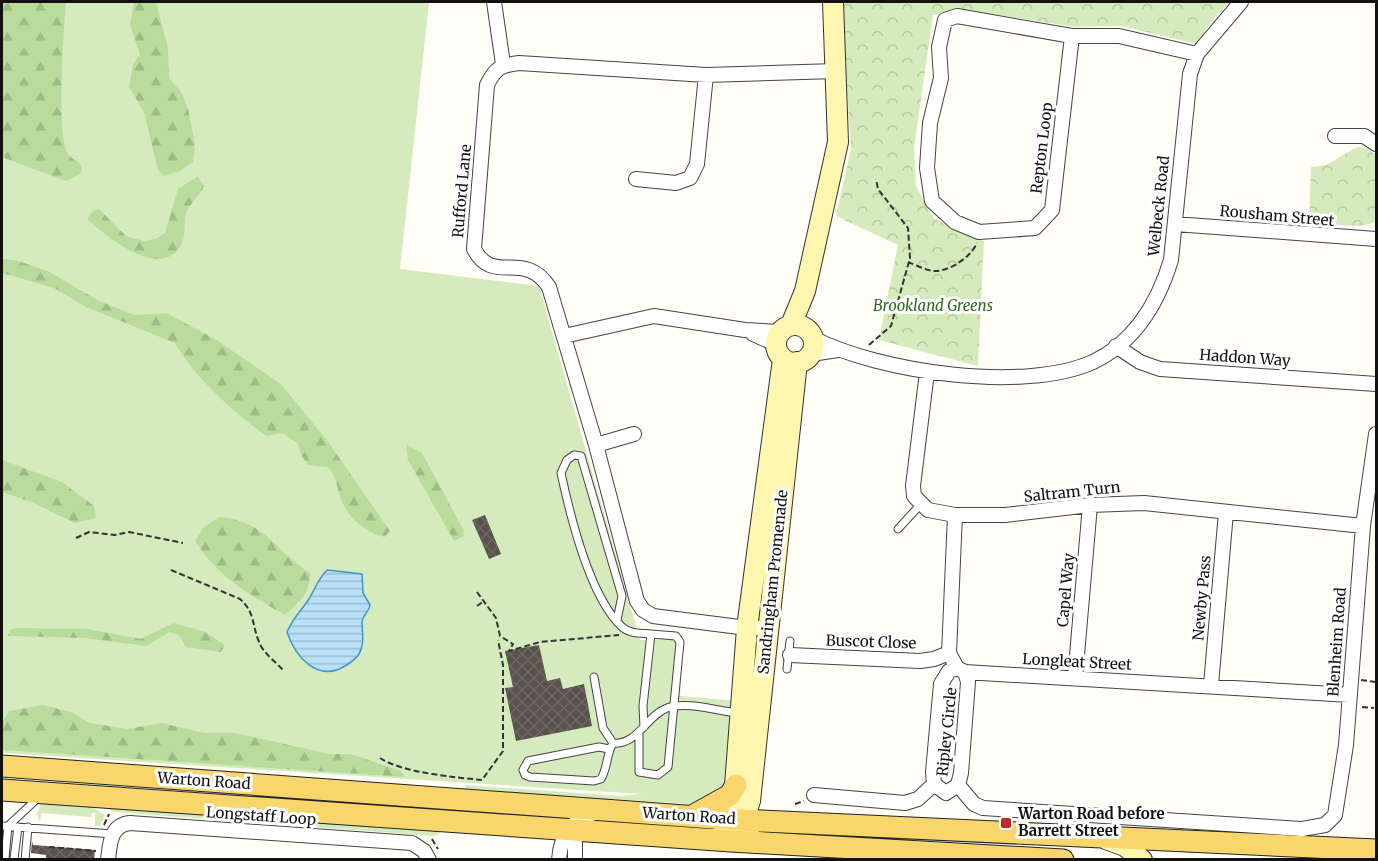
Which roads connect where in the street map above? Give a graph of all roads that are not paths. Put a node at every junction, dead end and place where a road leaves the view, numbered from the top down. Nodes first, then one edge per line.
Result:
1 (494, 2) edge
2 (833, 2) edge
3 (1241, 2) edge
4 (1072, 36) junction
5 (1197, 54) junction
6 (503, 64) junction
7 (836, 71) junction
8 (706, 75) junction
9 (1335, 136) dead end
10 (1377, 144) edge
11 (636, 179) dead end
12 (1175, 224) junction
13 (1376, 241) edge
14 (564, 336) junction
15 (795, 343) junction
16 (1116, 346) junction
17 (927, 372) junction
18 (1377, 384) edge
19 (634, 434) dead end
20 (1377, 434) edge
21 (596, 445) junction
22 (1372, 491) edge
23 (921, 504) junction
24 (1090, 505) junction
25 (1226, 512) junction
26 (955, 515) junction
27 (1363, 526) junction
28 (898, 529) dead end
29 (617, 620) junction
30 (747, 628) junction
31 (768, 628) junction
32 (651, 634) junction
33 (790, 648) joint
34 (949, 653) junction
35 (787, 669) dead end
36 (961, 670) junction
37 (594, 677) dead end
38 (1075, 678) junction
39 (1211, 686) junction
40 (1353, 700) junction
41 (673, 708) junction
42 (750, 715) junction
43 (642, 729) junction
44 (611, 746) junction
45 (2, 766) edge
46 (934, 784) junction
47 (958, 785) junction
48 (2, 790) edge
49 (43, 794) junction
50 (814, 795) dead end
51 (742, 802) junction
52 (522, 804) junction
53 (606, 810) junction
54 (693, 816) junction
55 (5, 826) edge
56 (18, 827) junction
57 (28, 827) junction
58 (108, 829) junction
59 (568, 830) junction
60 (1103, 838) junction
61 (714, 840) junction
62 (1175, 842) junction
63 (771, 843) junction
64 (1377, 850) edge
65 (105, 855) edge
66 (3, 858) edge
67 (15, 859) edge
68 (24, 860) edge
69 (429, 860) edge
70 (559, 860) edge
71 (575, 860) edge
72 (1063, 860) edge
73 (1142, 860) edge
74 (1149, 860) edge

1 - 6 street
2 - 7 street, Sandringham Promenade
3 - 5 street, Welbeck Road
4 - 4 street, Repton Loop
4 - 5 street, Repton Loop
5 - 12 street, Welbeck Road
6 - 8 street
6 - 14 street, Rufford Lane
7 - 8 street
7 - 15 street, Sandringham Promenade
8 - 11 street
9 - 10 street
12 - 13 street, Rousham Street
12 - 16 street, Welbeck Road
14 - 15 street, Welbeck Road
14 - 21 street, Rufford Lane
15 - 17 street, Welbeck Road
15 - 30 street, Sandringham Promenade
15 - 31 street, Sandringham Promenade
16 - 17 street, Welbeck Road
16 - 18 street, Haddon Way
17 - 23 street
19 - 21 street
20 - 22 street, Blenheim Road
21 - 30 street, Rufford Lane
22 - 27 street, Blenheim Road
23 - 26 street, Saltram Turn
23 - 28 lane
24 - 25 street, Saltram Turn
24 - 26 street, Saltram Turn
24 - 38 street, Capel Way
25 - 27 street, Saltram Turn
25 - 39 street, Newby Pass
26 - 34 street
27 - 40 street, Blenheim Road
29 - 29 lane
29 - 32 lane
30 - 31 street, Rufford Lane
30 - 42 street, Sandringham Promenade
31 - 42 street, Sandringham Promenade
32 - 41 lane
32 - 43 lane
33 - 34 street, Buscot Close
33 - 35 lane
34 - 36 street
36 - 38 street, Longleat Street
36 - 46 street, Ripley Circle
36 - 47 street, Ripley Circle
37 - 44 lane
38 - 39 street, Longleat Street
39 - 40 street, Longleat Street
40 - 47 street, Blenheim Road
41 - 42 lane
41 - 43 lane
41 - 43 lane
42 - 51 street, Sandringham Promenade
43 - 44 lane
44 - 44 lane
45 - 52 main road, Warton Road
46 - 47 street, Ripley Circle
46 - 50 street
48 - 49 main road, Warton Road
49 - 55 lane
49 - 59 main road, Warton Road
51 - 54 main road, Warton Road
51 - 54 main road
51 - 60 main road, Warton Road
51 - 61 street
51 - 63 street
52 - 53 main road, Warton Road
52 - 59 street
53 - 54 main road, Warton Road
53 - 59 street
55 - 56 lane
55 - 66 lane
56 - 57 lane
56 - 67 lane
57 - 58 lane
57 - 68 lane
58 - 65 street
58 - 69 street, Longstaff Loop
59 - 61 main road, Warton Road
59 - 70 street
59 - 71 street
60 - 62 main road, Warton Road
60 - 73 street
61 - 63 main road, Warton Road
62 - 64 main road, Warton Road
62 - 74 street
63 - 72 main road, Warton Road
66 - 67 lane
67 - 68 lane

